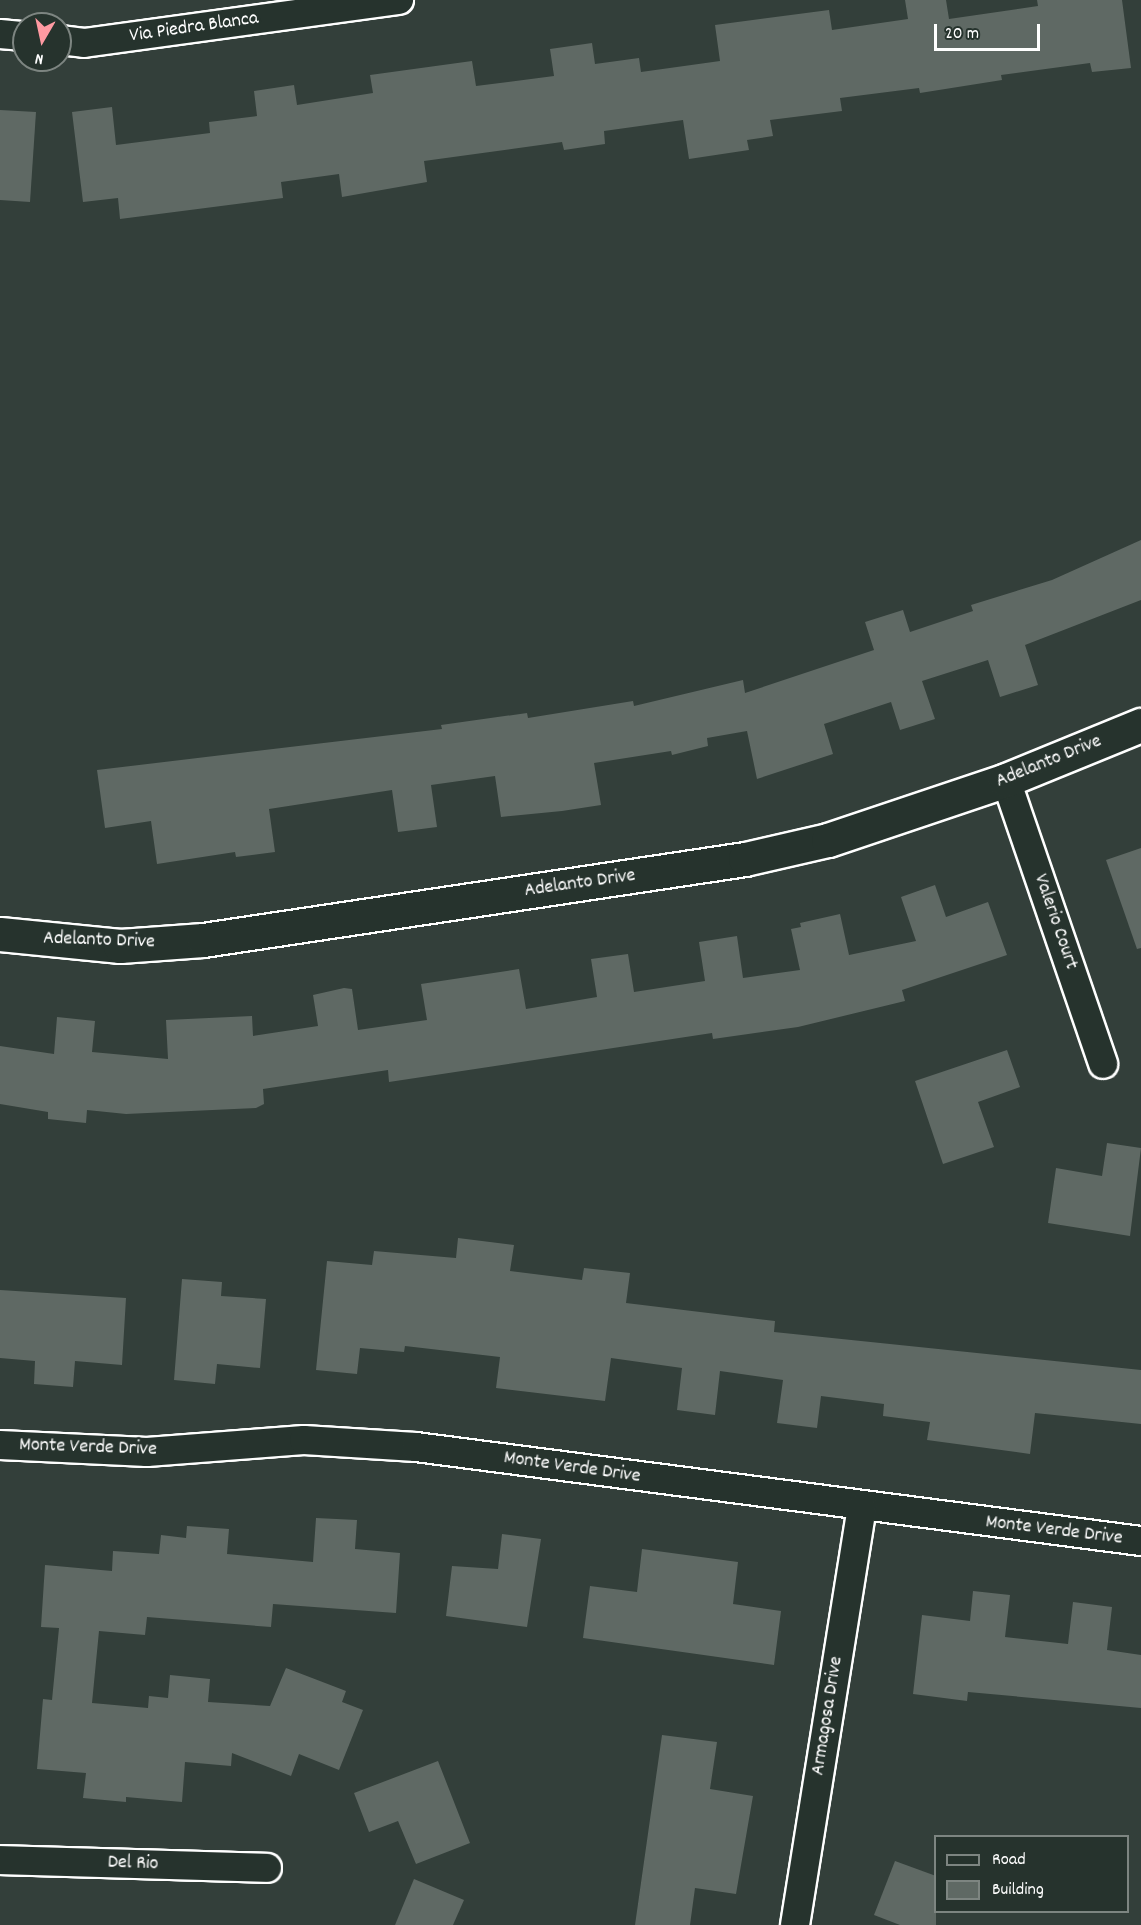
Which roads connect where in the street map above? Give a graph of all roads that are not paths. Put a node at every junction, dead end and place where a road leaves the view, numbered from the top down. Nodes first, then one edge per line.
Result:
1 (399, 0) edge
2 (72, 42) edge
3 (1141, 725) edge
4 (1006, 780) junction
5 (0, 934) edge
6 (1103, 1064) dead end
7 (0, 1445) edge
8 (862, 1507) junction
9 (1141, 1541) edge
10 (0, 1860) edge
11 (267, 1869) dead end
12 (795, 1925) edge

1 - 2 street, Via Piedra Blanca
3 - 4 street, Adelanto Drive
4 - 5 street, Adelanto Drive
4 - 6 street, Valerio Court
7 - 8 street, Monte Verde Drive
8 - 9 street, Monte Verde Drive
8 - 12 street, Armagosa Drive
10 - 11 street, Del Rio

